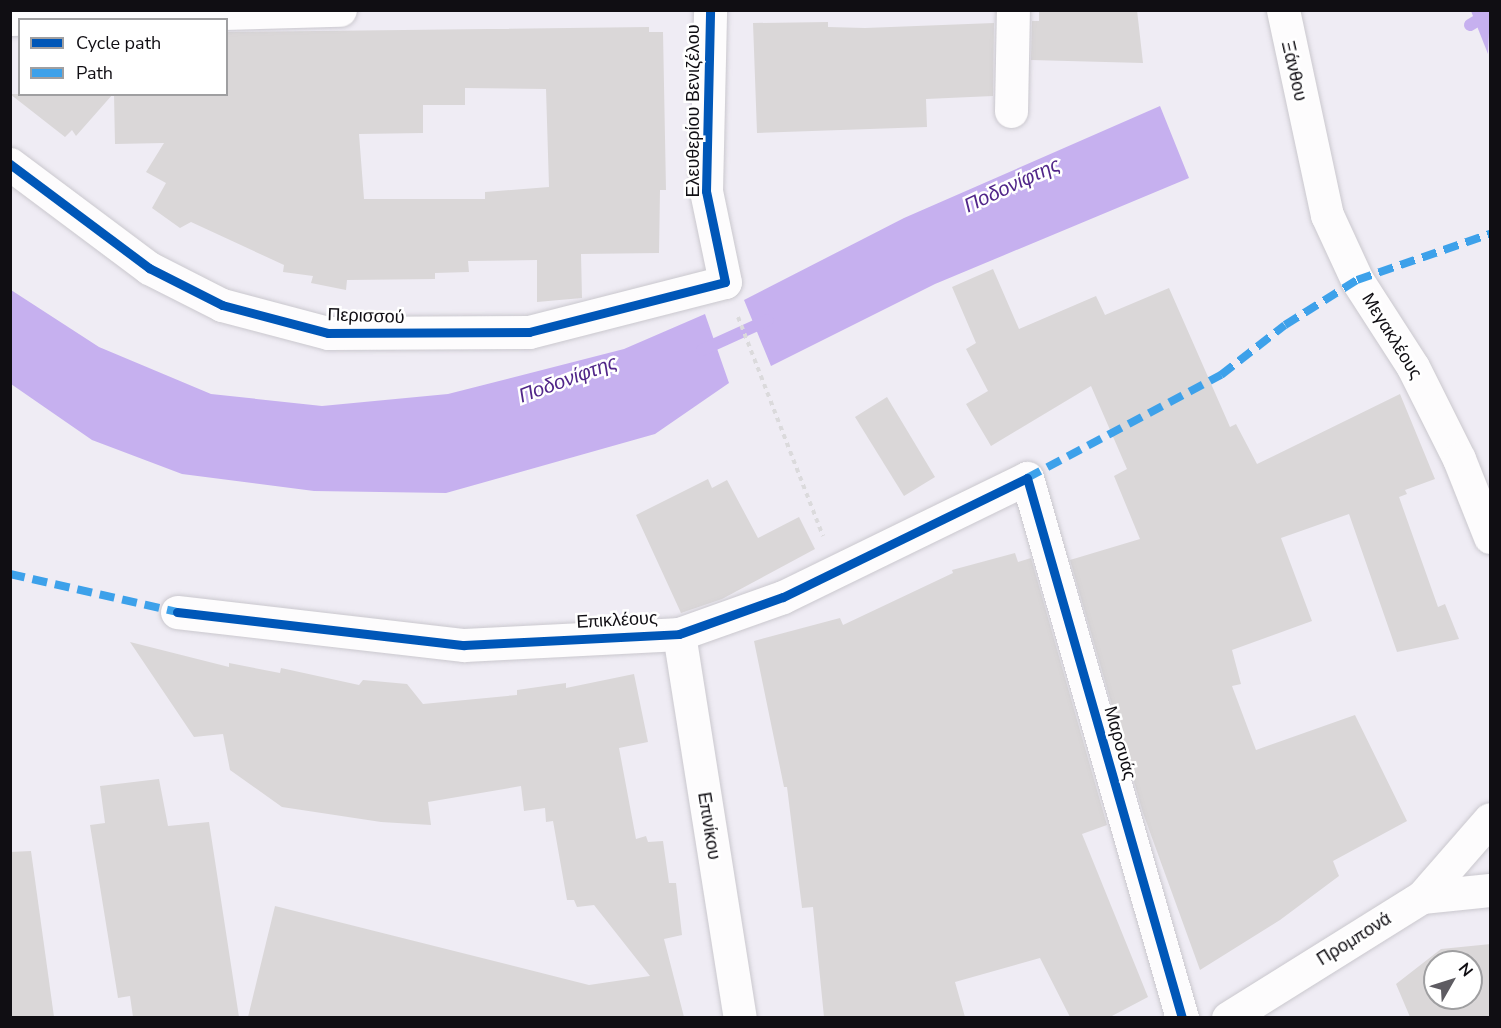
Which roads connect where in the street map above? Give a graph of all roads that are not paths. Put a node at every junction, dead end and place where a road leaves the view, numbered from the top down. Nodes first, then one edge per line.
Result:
1 (340, 10) edge
2 (710, 10) edge
3 (1013, 10) edge
4 (1283, 10) edge
5 (47, 18) edge
6 (1011, 111) dead end
7 (1308, 131) joint
8 (10, 164) edge
9 (725, 282) joint
10 (1027, 478) joint
11 (1491, 537) edge
12 (177, 612) dead end
13 (678, 634) junction
14 (1491, 819) edge
15 (1491, 890) edge
16 (1422, 897) junction
17 (740, 1017) edge
18 (1182, 1017) edge
19 (1228, 1017) edge

1 - 5 street
2 - 9 street, Ελευθερίου Βενιζέλου
3 - 6 street
4 - 7 street, Ξάνθου
7 - 11 street, Μεγακλέους
8 - 9 street, Περισσού
10 - 13 street, Επικλέους
10 - 18 street, Μαρσυάς
12 - 13 street, Επικλέους
13 - 17 street, Επινίκου
14 - 16 street
15 - 16 street, Προμπονά
16 - 19 street, Προμπονά

